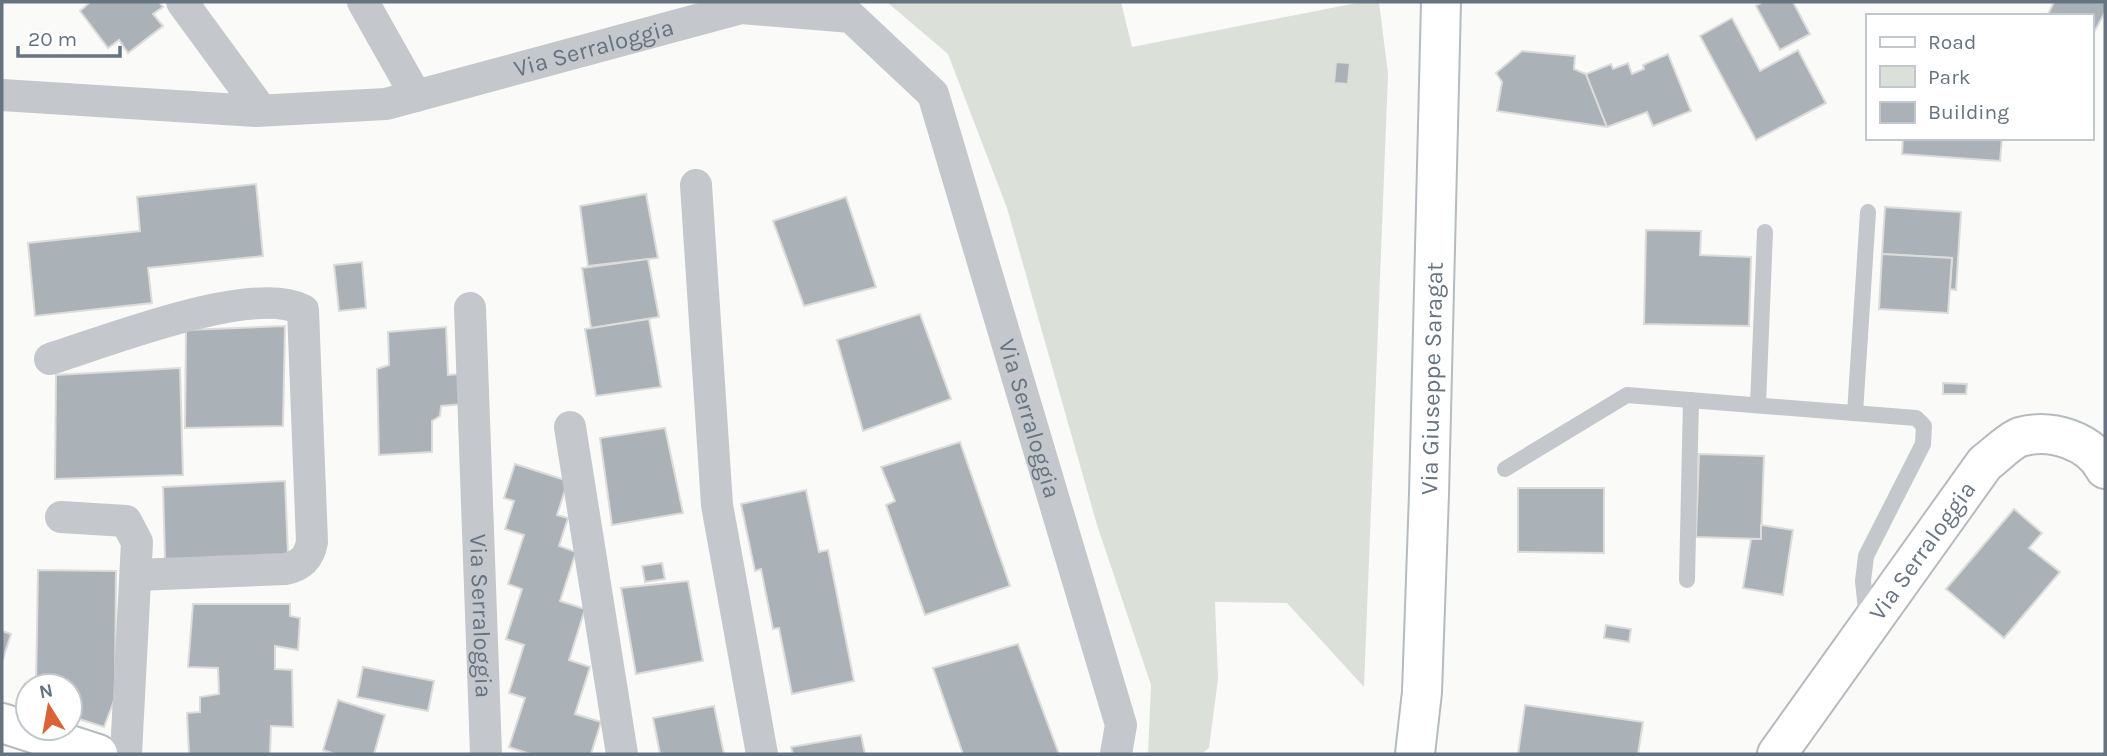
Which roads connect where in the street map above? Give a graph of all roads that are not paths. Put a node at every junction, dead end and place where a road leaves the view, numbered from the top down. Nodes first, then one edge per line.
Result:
1 (182, 2) edge
2 (363, 2) edge
3 (1441, 2) edge
4 (708, 9) edge
5 (2, 95) edge
6 (416, 96) junction
7 (261, 110) junction
8 (696, 186) dead end
9 (1868, 212) dead end
10 (1765, 232) dead end
11 (470, 309) dead end
12 (50, 359) dead end
13 (1691, 400) junction
14 (1758, 405) junction
15 (1855, 413) junction
16 (570, 427) dead end
17 (2105, 469) edge
18 (1505, 470) dead end
19 (61, 517) dead end
20 (136, 575) junction
21 (1687, 580) dead end
22 (1867, 628) junction
23 (2, 723) edge
24 (98, 754) edge
25 (127, 754) edge
26 (486, 754) edge
27 (622, 754) edge
28 (762, 754) edge
29 (1116, 754) edge
30 (1415, 754) edge
31 (1777, 754) edge

1 - 7 street
2 - 6 street
3 - 30 street, Via Giuseppe Saragat
4 - 6 street, Via Serraloggia
4 - 29 street, Via Serraloggia
5 - 7 street, Via Serraloggia
6 - 7 street, Via Serraloggia
8 - 28 street
9 - 15 lane
10 - 14 lane
11 - 26 street, Via Serraloggia
12 - 20 street
13 - 14 lane
13 - 18 lane
13 - 21 lane
14 - 15 lane
15 - 22 lane
16 - 27 street
17 - 22 street, Via Serraloggia
19 - 20 street
20 - 25 street
22 - 31 street, Via Serraloggia
23 - 24 street

